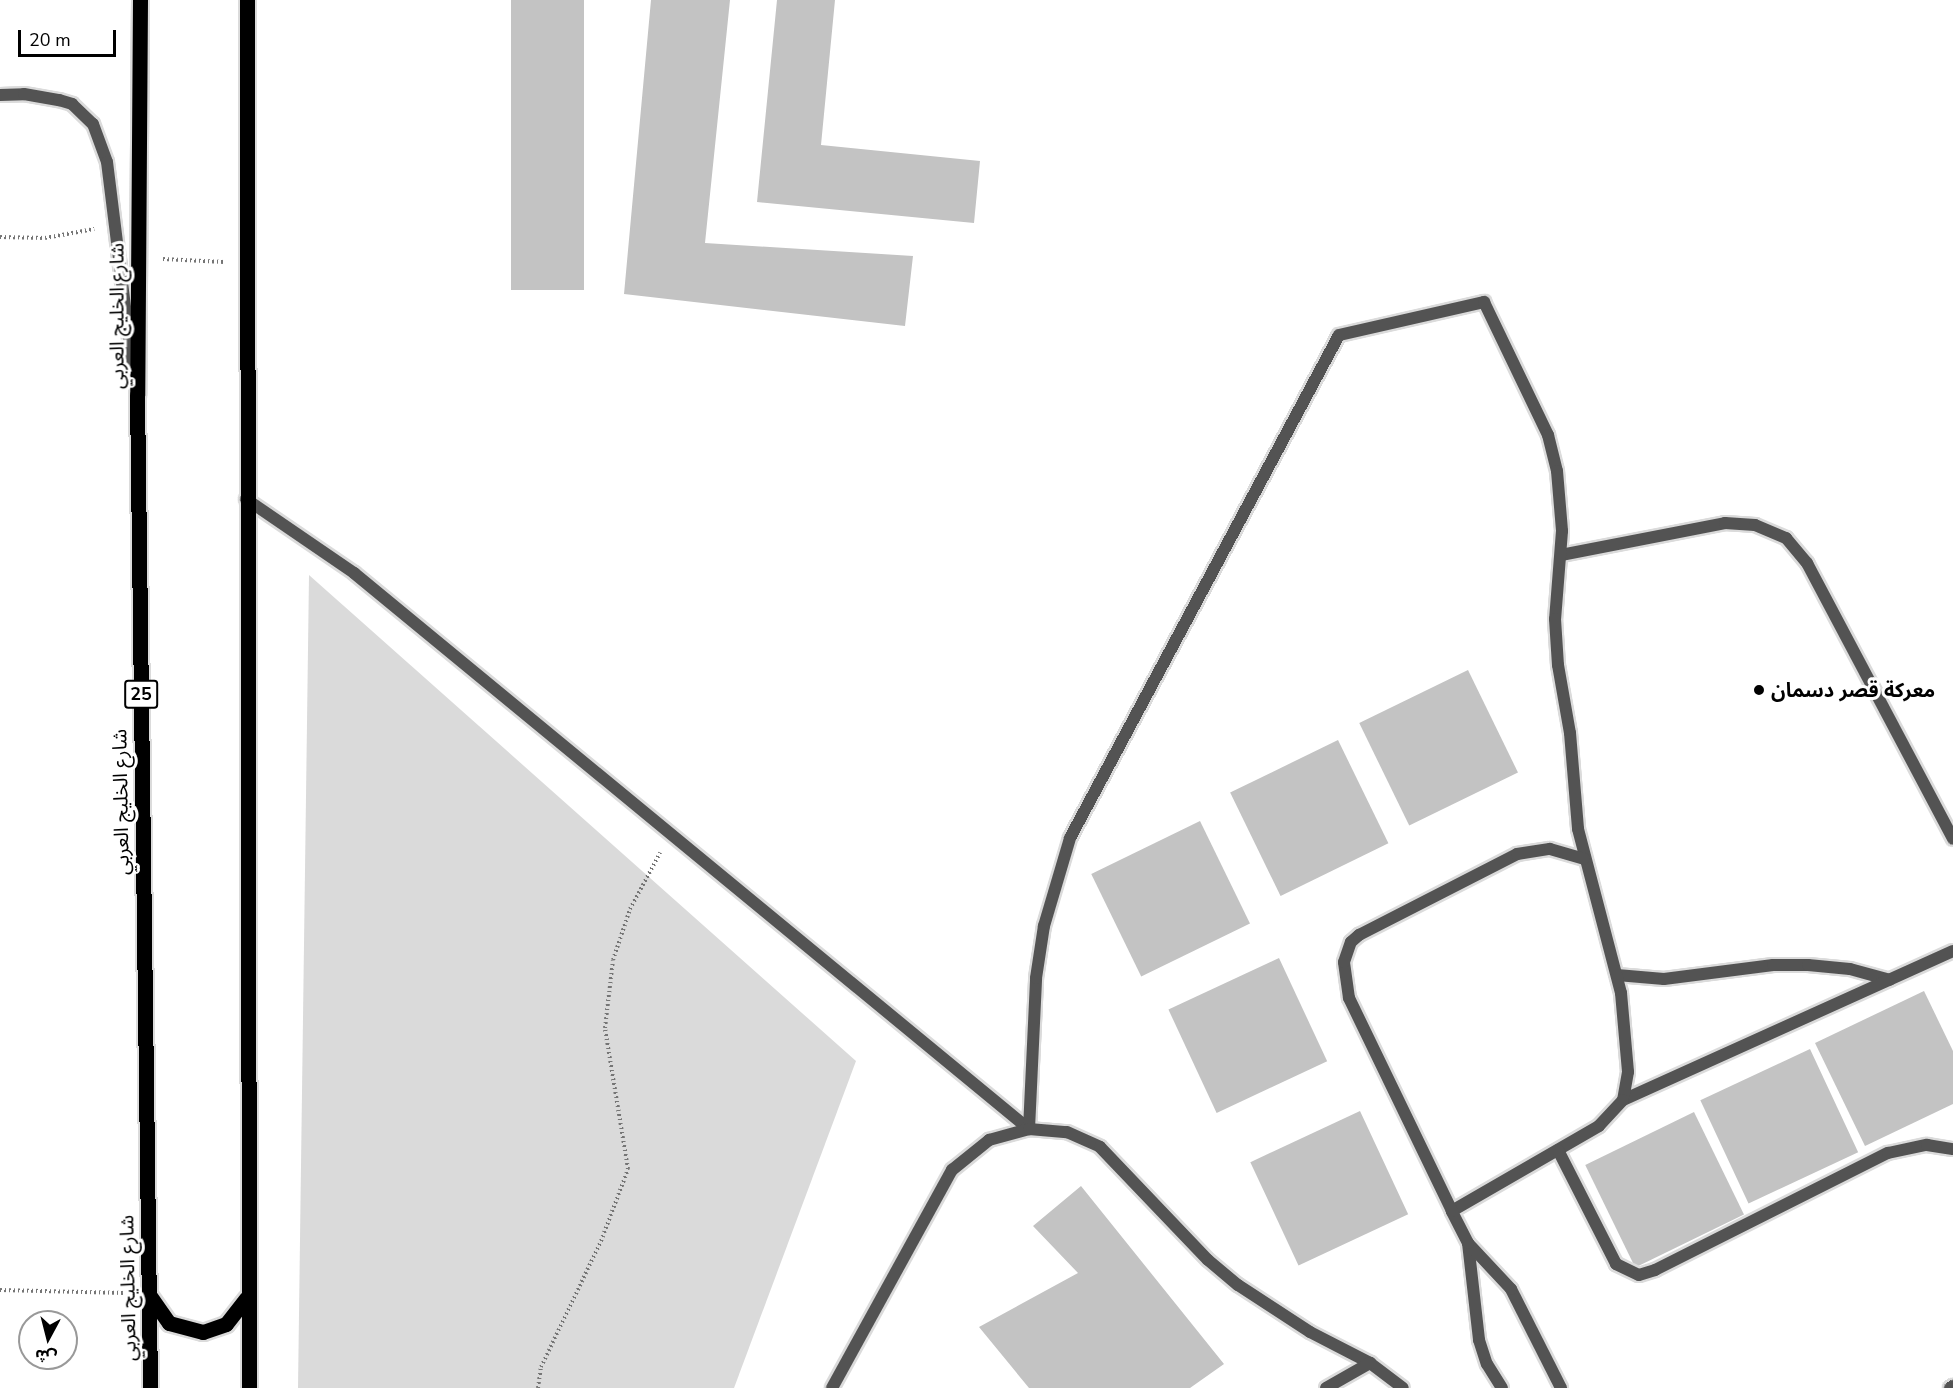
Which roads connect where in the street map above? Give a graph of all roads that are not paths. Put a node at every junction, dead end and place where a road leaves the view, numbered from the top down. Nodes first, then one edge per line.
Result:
1 (140, 0) edge
2 (247, 0) edge
3 (0, 95) edge
4 (137, 395) junction
5 (246, 499) junction
6 (1561, 555) junction
7 (1953, 839) edge
8 (1584, 858) junction
9 (1953, 951) edge
10 (1617, 975) junction
11 (1890, 980) junction
12 (1623, 1100) junction
13 (1029, 1129) junction
14 (1953, 1149) edge
15 (1558, 1150) junction
16 (1452, 1211) junction
17 (1468, 1243) junction
18 (149, 1293) junction
19 (247, 1296) junction
20 (1370, 1363) junction
21 (150, 1388) edge
22 (249, 1388) edge
23 (832, 1388) edge
24 (1326, 1388) edge
25 (1403, 1388) edge
26 (1502, 1388) edge
27 (1561, 1388) edge

1 - 4 main road, شارع الخليج العربي / 25
2 - 5 main road
3 - 4 lane
4 - 18 main road, شارع الخليج العربي / 25
5 - 13 lane
5 - 19 main road
6 - 7 lane
6 - 8 lane
6 - 13 lane
8 - 10 lane
8 - 16 lane
9 - 11 lane
10 - 11 lane
10 - 12 lane
11 - 12 lane
12 - 15 lane
13 - 20 lane
13 - 23 lane
14 - 15 lane
15 - 16 lane
16 - 17 lane
17 - 26 lane
17 - 27 lane
18 - 19 main road
18 - 21 main road, شارع الخليج العربي / 25
19 - 22 main road
20 - 24 lane
20 - 25 lane

